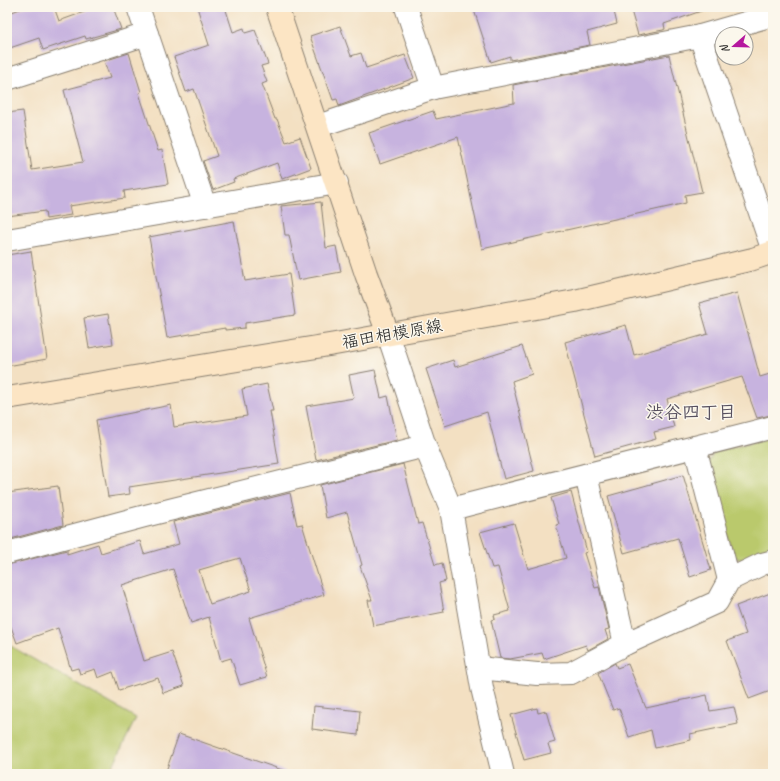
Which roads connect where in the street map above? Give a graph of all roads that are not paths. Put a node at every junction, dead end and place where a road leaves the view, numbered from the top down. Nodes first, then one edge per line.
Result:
1 (138, 7) edge
2 (277, 7) edge
3 (406, 7) edge
4 (773, 15) edge
5 (147, 34) junction
6 (700, 36) junction
7 (7, 79) edge
8 (433, 88) junction
9 (318, 126) junction
10 (337, 183) junction
11 (205, 206) junction
12 (7, 240) edge
13 (773, 252) edge
14 (388, 334) junction
15 (7, 398) edge
16 (773, 427) edge
17 (425, 446) junction
18 (695, 447) junction
19 (586, 475) junction
20 (451, 509) junction
21 (7, 553) edge
22 (773, 561) edge
23 (729, 580) junction
24 (625, 644) junction
25 (479, 668) junction
26 (503, 774) edge

1 - 5 street
2 - 9 street
3 - 8 street
4 - 6 street
5 - 7 street
5 - 11 street
6 - 8 street
6 - 13 street
8 - 9 street
9 - 10 street
10 - 11 street
10 - 14 street
11 - 12 street
13 - 14 street, 福田相模原線
14 - 15 street, 福田相模原線
14 - 17 street
16 - 18 street
17 - 20 street
17 - 21 street
18 - 19 street
18 - 23 street
19 - 20 street
19 - 24 street
20 - 25 street
22 - 23 street
23 - 24 street
24 - 25 street
25 - 26 street

